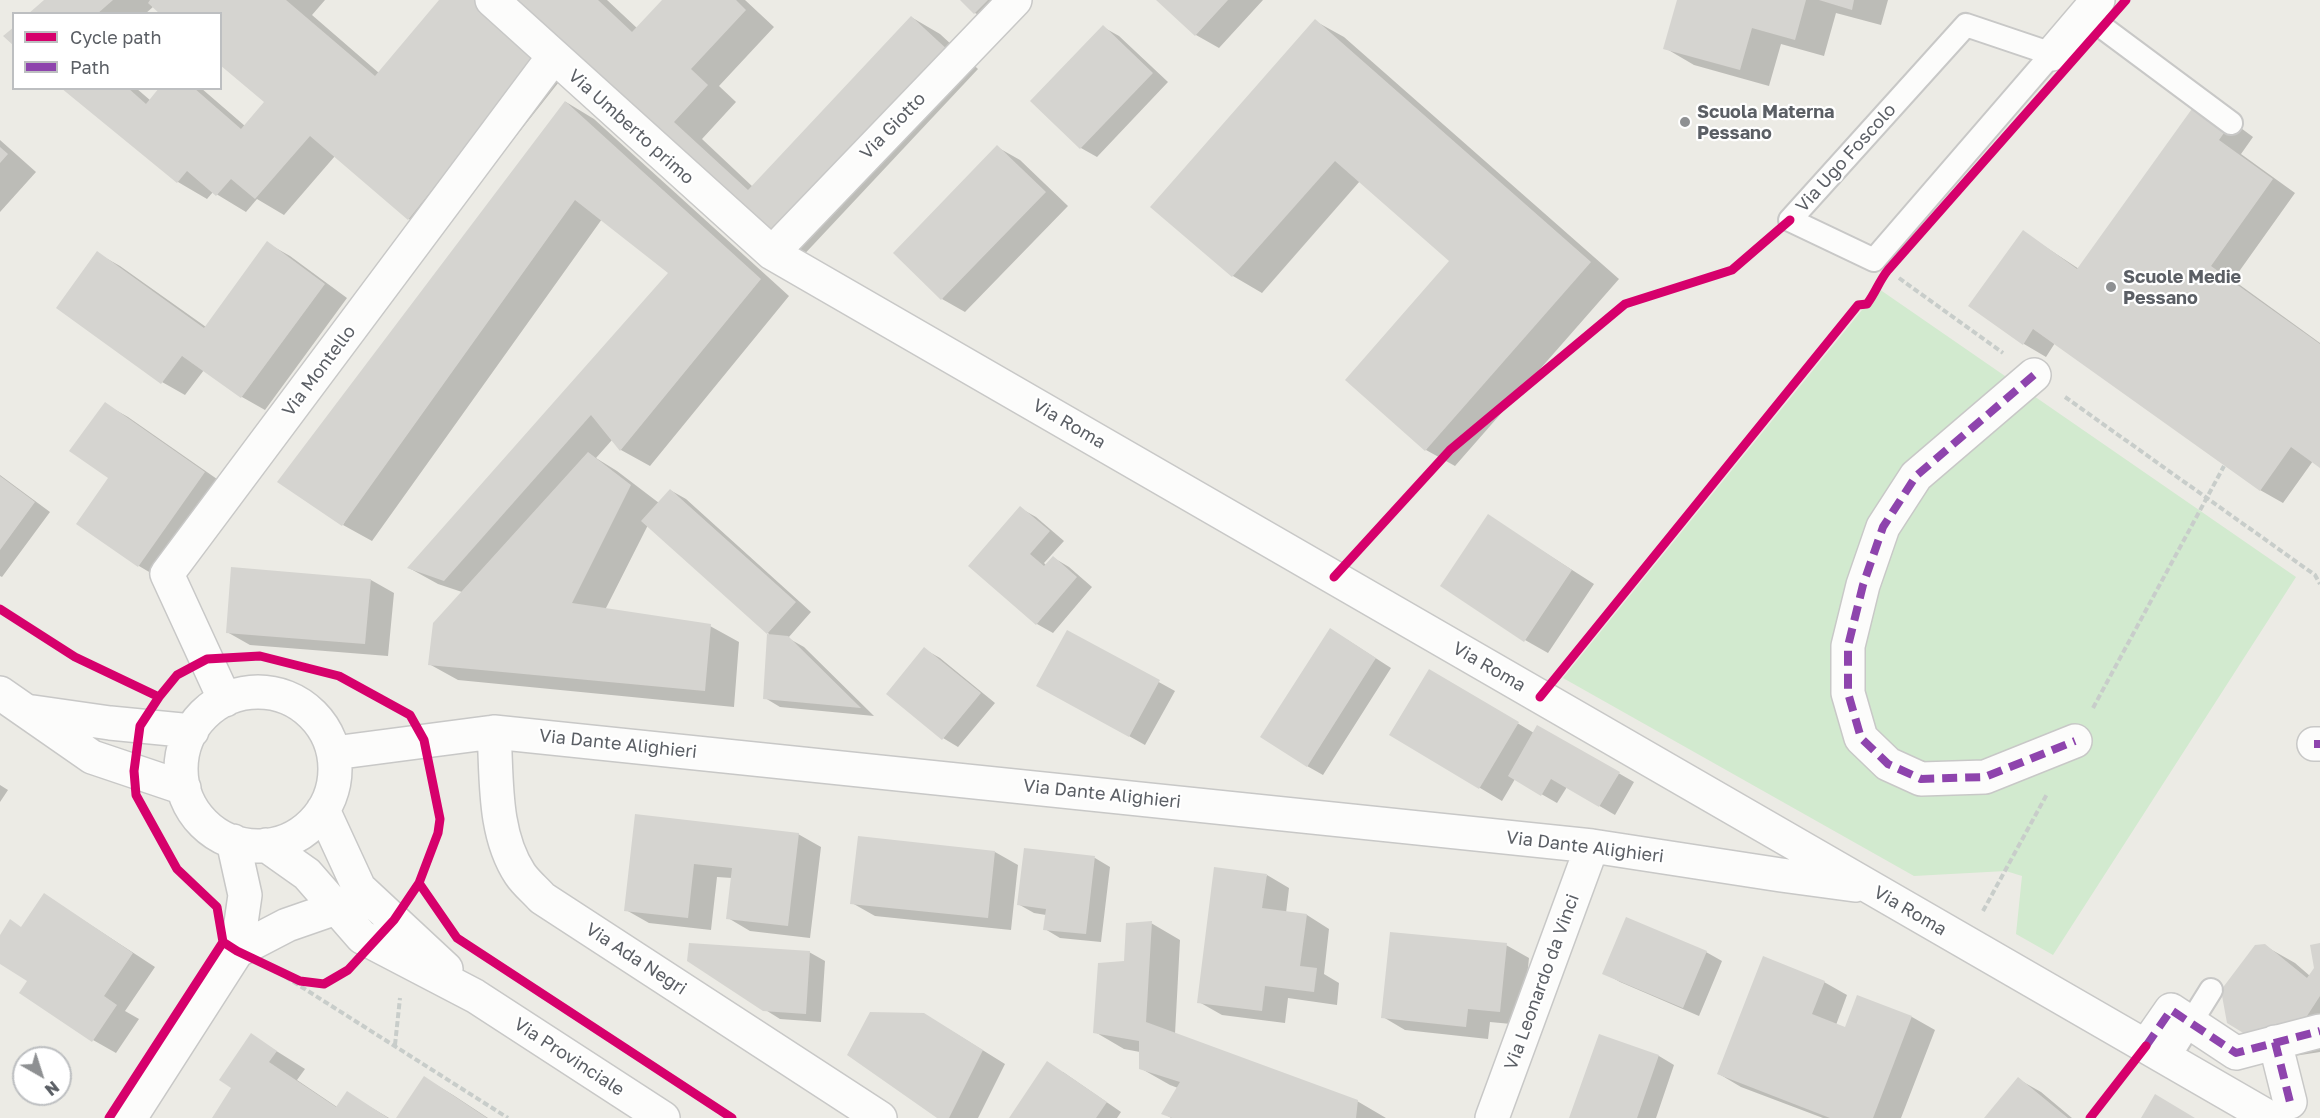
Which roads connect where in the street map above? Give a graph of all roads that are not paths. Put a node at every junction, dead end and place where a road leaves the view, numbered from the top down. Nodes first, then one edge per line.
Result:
1 (492, 0) edge
2 (1015, 0) edge
3 (2100, 14) edge
4 (2052, 54) junction
5 (554, 56) junction
6 (2231, 123) dead end
7 (772, 253) junction
8 (2034, 375) dead end
9 (0, 693) edge
10 (225, 700) junction
11 (29, 711) junction
12 (192, 731) junction
13 (494, 732) junction
14 (2075, 741) road end
15 (334, 753) junction
16 (184, 788) junction
17 (323, 810) junction
18 (233, 841) junction
19 (266, 845) junction
20 (1592, 846) junction
21 (1869, 886) junction
22 (336, 908) junction
23 (237, 951) junction
24 (2211, 990) dead end
25 (475, 996) junction
26 (2191, 1023) junction
27 (2320, 1031) edge
28 (2275, 1042) junction
29 (2157, 1053) junction
30 (2280, 1110) edge
31 (130, 1118) edge
32 (663, 1118) edge
33 (880, 1118) edge
34 (1492, 1118) edge

1 - 5 street, Via Umberto primo
2 - 7 street, Via Giotto
3 - 4 street, Via Ugo Foscolo
3 - 6 lane
4 - 4 lane, Via Ugo Foscolo
5 - 7 street, Via Umberto primo
5 - 10 street, Via Montello
7 - 21 street, Via Roma
8 - 14 street
9 - 11 street
10 - 12 street, Via Provinciale
10 - 15 street, Via Provinciale
11 - 12 street
11 - 16 street
12 - 16 street, Via Provinciale
13 - 15 street, Via Dante Alighieri
13 - 20 street, Via Dante Alighieri
13 - 33 street, Via Ada Negri
15 - 17 street, Via Provinciale
16 - 18 street, Via Provinciale
17 - 19 street, Via Provinciale
17 - 25 street, Via Provinciale
18 - 19 street, Via Provinciale
18 - 23 street
19 - 22 street, Via Provinciale
20 - 21 street, Via Dante Alighieri
20 - 34 street, Via Leonardo da Vinci
21 - 29 street, Via Roma
22 - 23 street
22 - 25 street, Via Provinciale
23 - 31 street
24 - 26 lane
25 - 32 street, Via Provinciale
26 - 28 street
26 - 29 street
27 - 28 street
28 - 30 street
29 - 30 street, Via Roma

